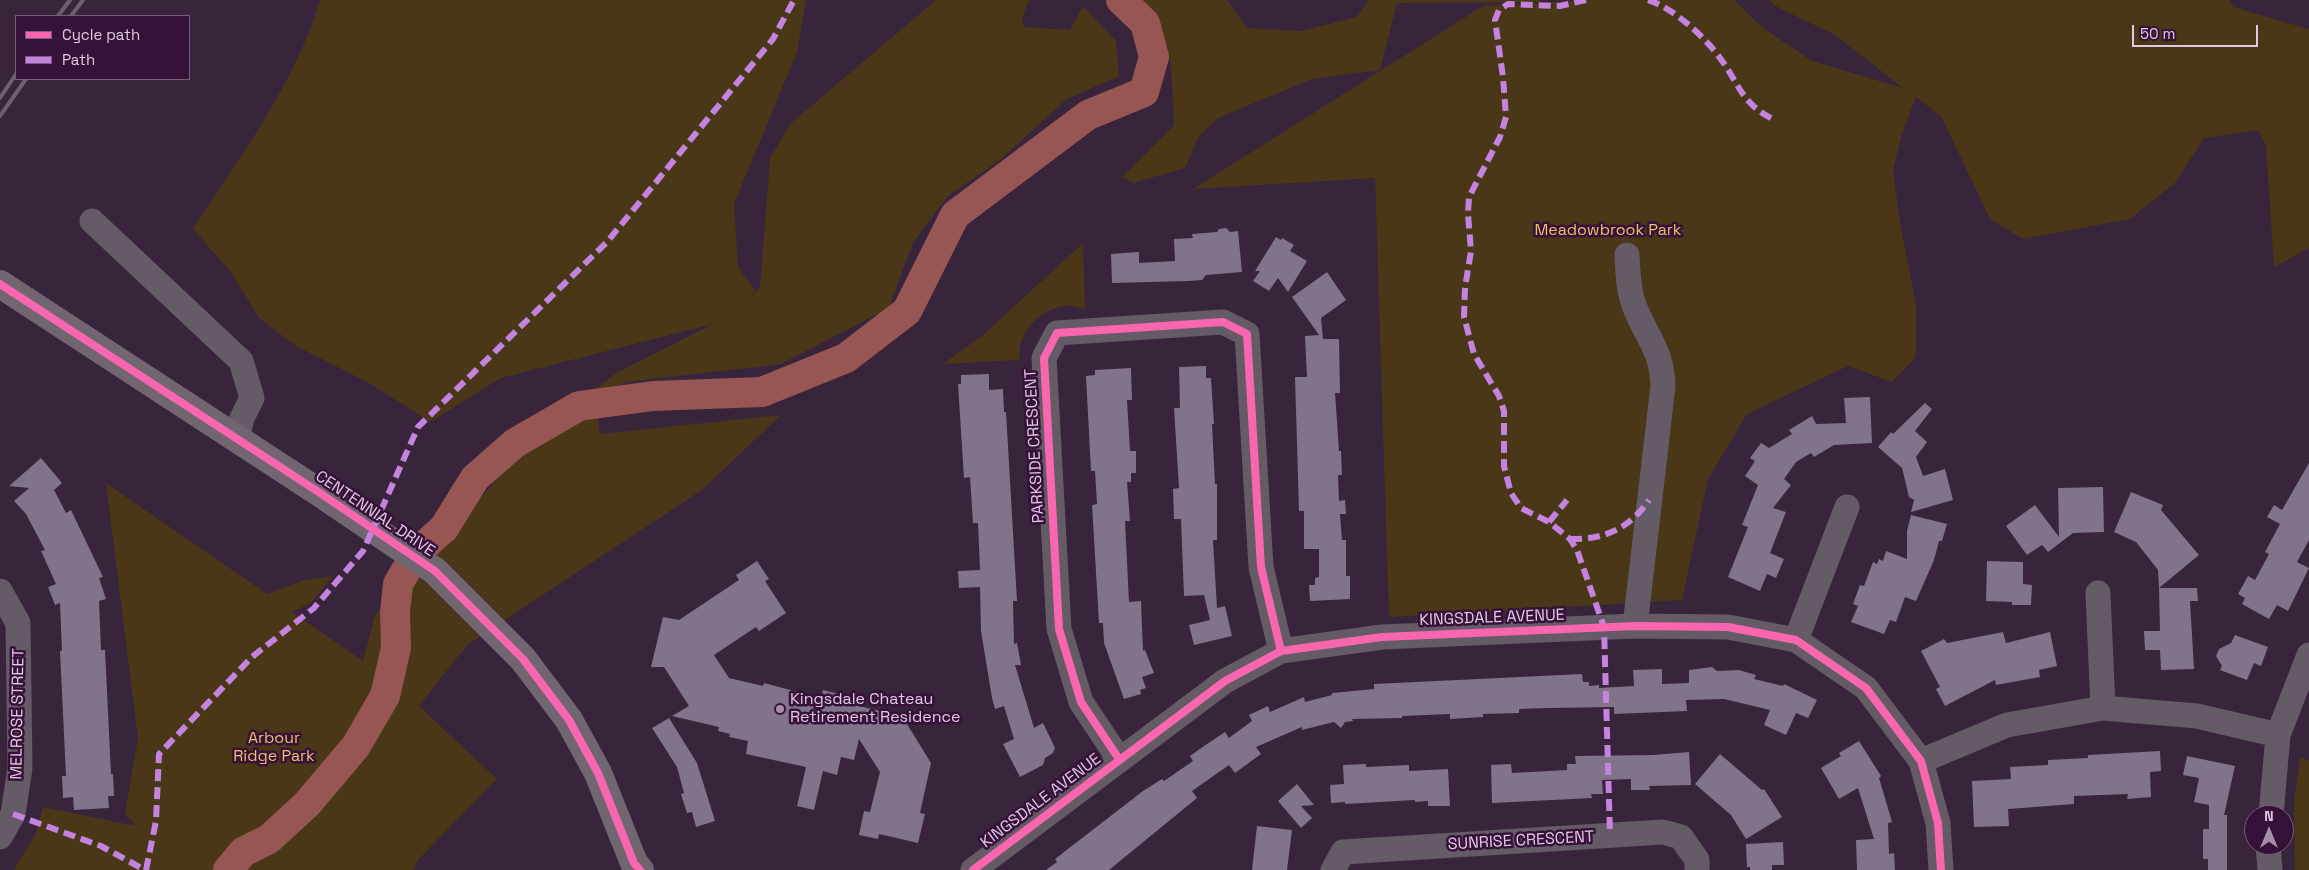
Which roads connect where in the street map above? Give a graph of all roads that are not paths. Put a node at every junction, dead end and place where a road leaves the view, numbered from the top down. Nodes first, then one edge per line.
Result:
1 (92, 221) dead end
2 (1627, 254) dead end
3 (0, 284) edge
4 (237, 439) junction
5 (1847, 507) dead end
6 (0, 592) edge
7 (2098, 593) dead end
8 (1635, 626) junction
9 (1796, 640) junction
10 (1281, 651) junction
11 (2309, 655) edge
12 (2103, 708) junction
13 (2278, 735) junction
14 (1119, 759) junction
15 (1921, 761) junction
16 (10, 768) edge
17 (2271, 805) edge
18 (0, 837) edge
19 (2269, 855) edge
20 (636, 868) edge
21 (973, 870) edge
22 (1334, 870) edge
23 (1697, 870) edge
24 (1941, 870) edge
25 (2270, 870) edge

1 - 4 street
2 - 8 street
3 - 4 main road, CENTENNIAL DRIVE
4 - 20 main road, CENTENNIAL DRIVE
5 - 9 street
6 - 16 street, MELROSE STREET
7 - 12 street
8 - 9 street, KINGSDALE AVENUE
8 - 10 street, KINGSDALE AVENUE
9 - 15 street, KINGSDALE AVENUE
10 - 14 street, KINGSDALE AVENUE
10 - 14 street, PARKSIDE CRESCENT
11 - 13 street
12 - 13 street
12 - 15 street
13 - 17 street
14 - 21 street, KINGSDALE AVENUE
15 - 24 street, KINGSDALE AVENUE
16 - 18 street, MELROSE STREET
19 - 25 street
22 - 23 street, SUNRISE CRESCENT

